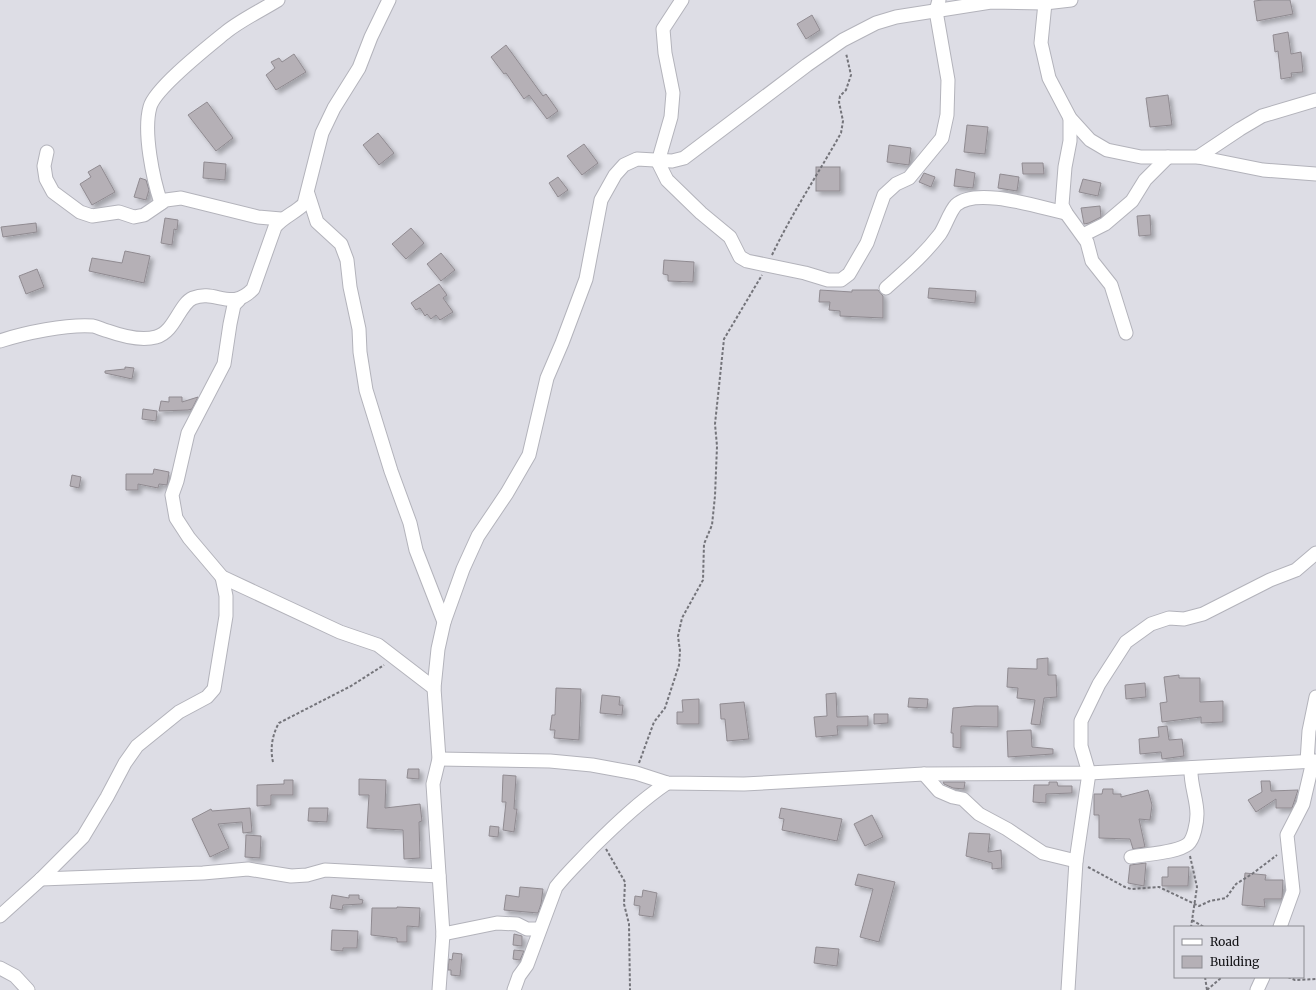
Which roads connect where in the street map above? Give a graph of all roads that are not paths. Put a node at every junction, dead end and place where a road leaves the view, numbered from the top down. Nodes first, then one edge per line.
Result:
1 (278, 0) edge
2 (389, 0) edge
3 (682, 0) edge
4 (1071, 0) edge
5 (1045, 3) junction
6 (937, 5) edge
7 (1316, 100) edge
8 (1070, 118) junction
9 (47, 152) dead end
10 (1168, 157) junction
11 (1198, 157) junction
12 (658, 162) junction
13 (1316, 174) edge
14 (308, 194) junction
15 (161, 203) junction
16 (1066, 213) junction
17 (281, 219) junction
18 (1083, 235) junction
19 (886, 288) dead end
20 (239, 300) junction
21 (1126, 333) dead end
22 (0, 341) edge
23 (1316, 553) edge
24 (222, 577) junction
25 (444, 622) junction
26 (434, 688) junction
27 (1316, 697) edge
28 (439, 759) junction
29 (1314, 761) edge
30 (1191, 768) junction
31 (1089, 773) junction
32 (924, 774) junction
33 (667, 783) junction
34 (1130, 857) dead end
35 (1076, 860) junction
36 (439, 876) junction
37 (41, 879) junction
38 (0, 916) edge
39 (1280, 926) edge
40 (540, 929) junction
41 (442, 934) junction
42 (0, 968) edge
43 (1263, 978) edge
44 (28, 990) edge
45 (439, 990) edge
46 (514, 990) edge
47 (1068, 990) edge
48 (1257, 990) edge

1 - 15 street
2 - 14 street
3 - 12 street
4 - 5 street
5 - 6 street
5 - 8 street
6 - 12 street
6 - 12 street
7 - 11 street
8 - 10 street
8 - 16 street
9 - 15 street
10 - 11 street
10 - 18 street
11 - 13 street
12 - 25 street
14 - 17 street
14 - 25 street
15 - 17 street
16 - 18 street
16 - 19 street
17 - 20 street
18 - 21 street
20 - 22 street
20 - 24 street
23 - 31 street
24 - 26 street
24 - 37 street
25 - 26 street
26 - 28 street
27 - 29 street
28 - 33 street
28 - 36 street
29 - 30 street
29 - 39 street
30 - 31 street
30 - 34 street
31 - 32 street
31 - 35 street
32 - 33 street
32 - 35 street
33 - 40 street
35 - 47 street
36 - 37 street
36 - 41 street
37 - 38 street
40 - 41 street
40 - 46 street
41 - 45 street
42 - 44 street
43 - 48 street

